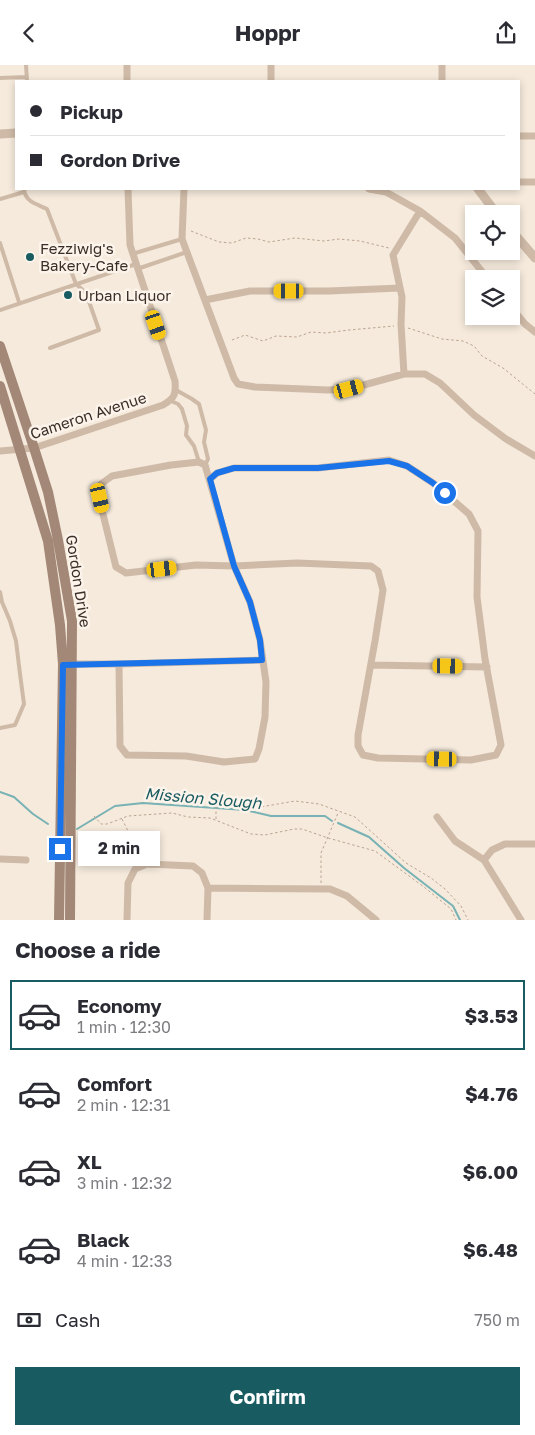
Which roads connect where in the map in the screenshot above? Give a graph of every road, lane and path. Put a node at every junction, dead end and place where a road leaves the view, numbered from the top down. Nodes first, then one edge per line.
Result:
1 (26, 65) edge
2 (127, 65) edge
3 (270, 65) edge
4 (442, 65) edge
5 (0, 77) edge
6 (27, 79) edge
7 (127, 80) edge
8 (270, 80) edge
9 (442, 80) edge
10 (15, 133) edge
11 (0, 134) edge
12 (520, 136) edge
13 (535, 136) edge
14 (535, 181) edge
15 (520, 182) edge
16 (128, 190) edge
17 (184, 190) edge
18 (375, 190) edge
19 (479, 190) edge
20 (24, 191) edge
21 (0, 199) edge
22 (490, 205) edge
23 (420, 211) junction
24 (182, 230) junction
25 (182, 239) junction
26 (520, 240) edge
27 (0, 243) edge
28 (395, 251) junction
29 (187, 252) junction
30 (132, 254) junction
31 (535, 258) edge
32 (136, 267) junction
33 (481, 270) edge
34 (76, 284) junction
35 (400, 288) junction
36 (205, 300) junction
37 (20, 303) junction
38 (0, 310) edge
39 (520, 318) edge
40 (402, 326) junction
41 (535, 332) edge
42 (232, 340) dead end
43 (0, 346) edge
44 (50, 348) dead end
45 (404, 374) junction
46 (0, 386) edge
47 (176, 390) junction
48 (535, 394) edge
49 (171, 401) junction
50 (34, 448) junction
51 (21, 450) junction
52 (0, 451) edge
53 (535, 456) edge
54 (202, 463) junction
55 (210, 479) junction
56 (234, 566) junction
57 (0, 592) edge
58 (262, 660) junction
59 (67, 664) junction
60 (119, 664) junction
61 (370, 665) junction
62 (487, 667) junction
63 (0, 728) edge
64 (339, 811) junction
65 (94, 816) dead end
66 (437, 817) dead end
67 (122, 818) junction
68 (216, 820) junction
69 (328, 838) junction
70 (535, 844) edge
71 (0, 859) edge
72 (26, 860) dead end
73 (484, 860) junction
74 (140, 867) junction
75 (208, 888) junction
76 (321, 889) junction
77 (59, 920) edge
78 (70, 920) edge
79 (127, 920) edge
80 (206, 920) edge
81 (376, 920) edge
82 (456, 920) edge
83 (468, 920) edge
84 (521, 920) edge

1 - 6 lane
2 - 7 street
3 - 8 street
4 - 9 street
5 - 6 lane
10 - 11 street
12 - 13 street
14 - 15 street
16 - 30 street
17 - 24 street
18 - 23 street
19 - 22 street
20 - 21 lane
20 - 34 lane
23 - 28 street
23 - 33 street
24 - 25 street
24 - 28 path
25 - 29 street
25 - 30 lane
26 - 31 street
27 - 37 lane
28 - 35 street
29 - 32 lane
29 - 36 street
30 - 32 street
32 - 34 lane
32 - 47 street
34 - 37 lane
34 - 44 lane
35 - 36 street
35 - 40 street
36 - 45 street
37 - 38 lane
39 - 41 street
40 - 42 path
40 - 45 street
40 - 48 path
43 - 50 main road, Gordon Drive
45 - 53 street
46 - 51 main road, Gordon Drive
47 - 49 street
47 - 54 lane
49 - 50 street, Cameron Avenue
49 - 54 lane
50 - 51 street, Cameron Avenue
50 - 59 main road, Gordon Drive
51 - 52 street, Cameron Avenue
51 - 59 main road, Gordon Drive
54 - 55 street
54 - 56 street
55 - 56 street
55 - 62 street
56 - 58 street
56 - 61 street
57 - 63 lane
58 - 60 street
58 - 60 street
59 - 60 street
59 - 77 main road, Gordon Drive
59 - 78 main road, Gordon Drive
61 - 62 street
61 - 62 street
64 - 68 path
64 - 69 path
64 - 83 path
65 - 67 path
66 - 73 street
67 - 68 path
67 - 74 path
68 - 69 path
69 - 76 path
69 - 82 path
70 - 73 street
71 - 72 street
73 - 84 street
74 - 75 street
74 - 79 street
75 - 76 street
75 - 80 street
76 - 81 street

